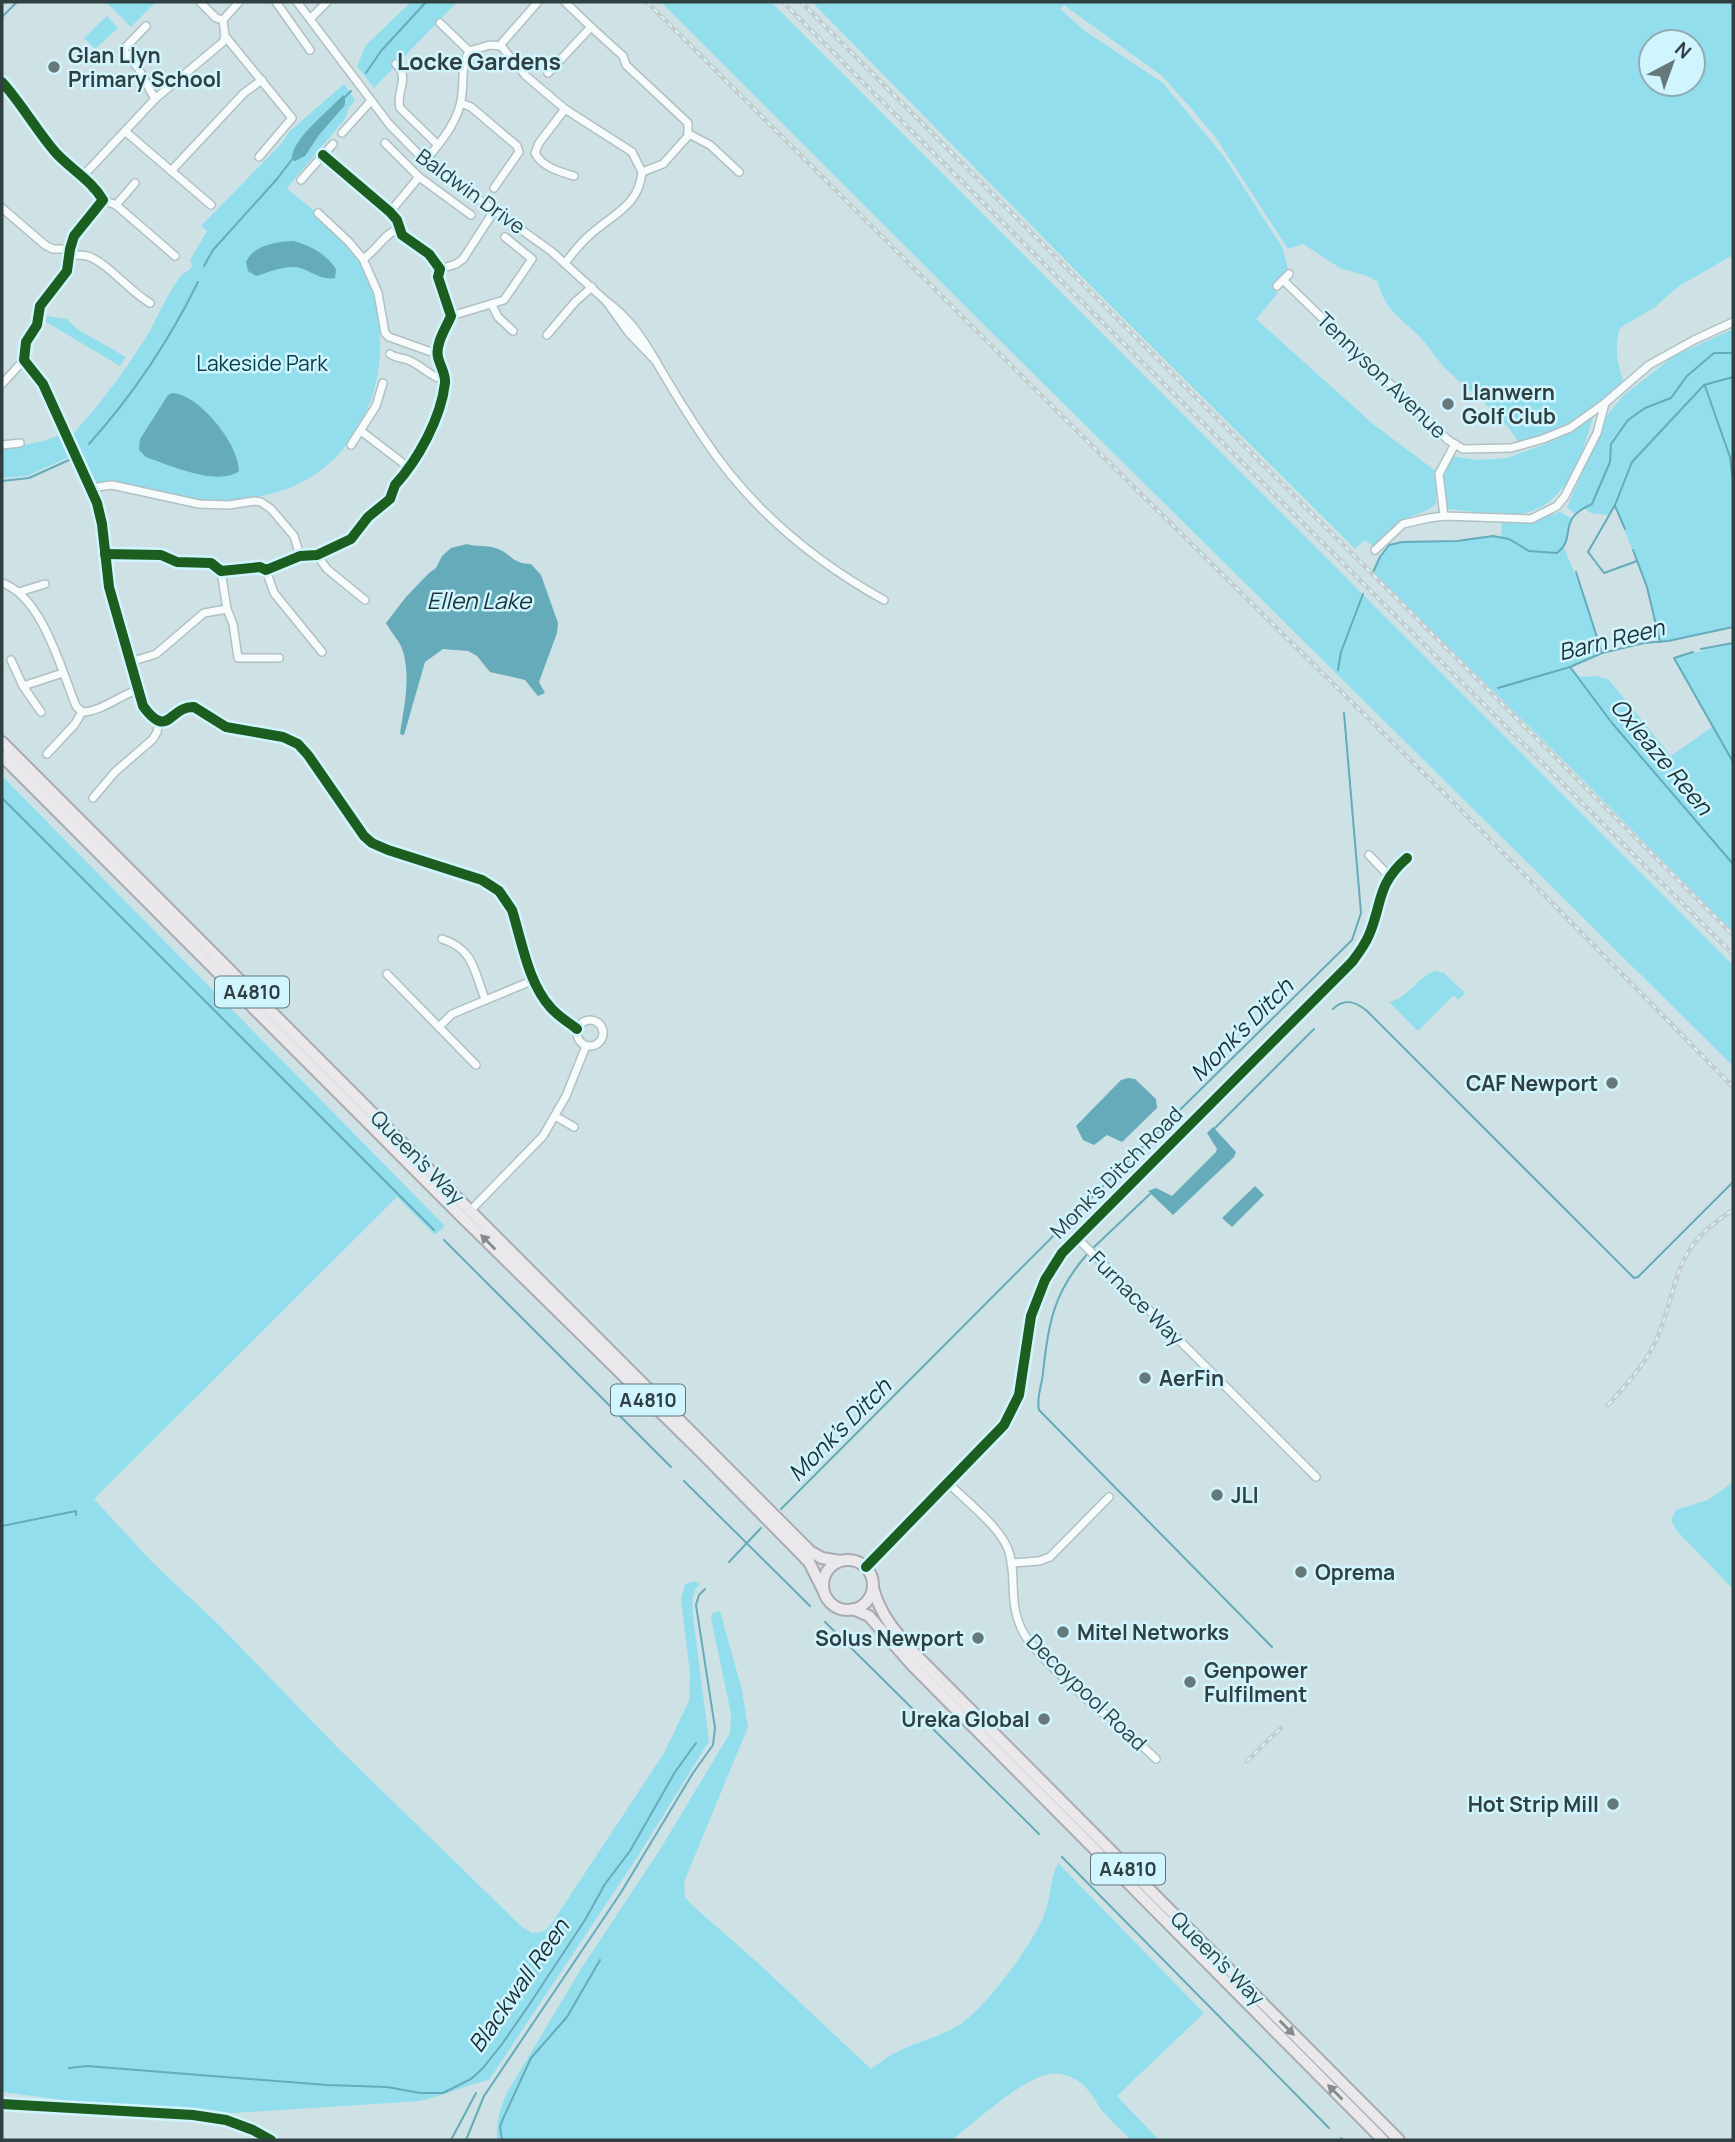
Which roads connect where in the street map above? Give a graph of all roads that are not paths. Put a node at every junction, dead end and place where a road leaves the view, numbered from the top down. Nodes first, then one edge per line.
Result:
1 (200, 2) edge
2 (239, 2) edge
3 (276, 2) edge
4 (298, 2) edge
5 (327, 2) edge
6 (538, 2) edge
7 (565, 2) edge
8 (311, 18) junction
9 (223, 20) junction
10 (440, 23) dead end
11 (146, 26) dead end
12 (591, 27) junction
13 (225, 36) junction
14 (501, 46) junction
15 (310, 50) dead end
16 (469, 51) junction
17 (396, 64) dead end
18 (548, 73) dead end
19 (262, 80) junction
20 (2, 82) edge
21 (155, 99) junction
22 (371, 101) junction
23 (461, 103) junction
24 (565, 110) junction
25 (126, 132) junction
26 (342, 133) dead end
27 (689, 134) junction
28 (384, 143) dead end
29 (333, 144) dead end
30 (438, 145) junction
31 (323, 155) junction
32 (259, 157) dead end
33 (425, 161) junction
34 (172, 171) junction
35 (642, 172) junction
36 (739, 172) dead end
37 (83, 176) junction
38 (575, 176) dead end
39 (419, 177) junction
40 (301, 180) dead end
41 (135, 183) dead end
42 (494, 188) dead end
43 (103, 200) junction
44 (116, 205) junction
45 (211, 205) dead end
46 (2, 208) edge
47 (494, 211) junction
48 (390, 212) junction
49 (318, 213) dead end
50 (471, 215) dead end
51 (398, 228) junction
52 (505, 237) dead end
53 (70, 252) junction
54 (174, 256) dead end
55 (363, 259) junction
56 (565, 263) junction
57 (440, 269) junction
58 (1283, 280) dead end
59 (593, 287) junction
60 (150, 303) dead end
61 (492, 305) junction
62 (451, 316) junction
63 (1733, 323) edge
64 (513, 331) dead end
65 (547, 335) dead end
66 (390, 354) dead end
67 (438, 354) junction
68 (24, 360) junction
69 (445, 380) junction
70 (383, 383) dead end
71 (2, 384) edge
72 (1605, 403) junction
73 (361, 431) junction
74 (20, 443) dead end
75 (1455, 444) junction
76 (2, 445) edge
77 (351, 445) dead end
78 (408, 467) junction
79 (90, 488) junction
80 (1444, 516) junction
81 (1375, 550) dead end
82 (105, 554) junction
83 (317, 555) junction
84 (300, 556) junction
85 (266, 570) junction
86 (221, 571) junction
87 (2, 583) edge
88 (45, 584) dead end
89 (19, 592) junction
90 (365, 600) dead end
91 (884, 600) dead end
92 (227, 609) junction
93 (322, 652) dead end
94 (279, 658) dead end
95 (11, 660) dead end
96 (130, 662) junction
97 (63, 673) junction
98 (23, 686) junction
99 (136, 690) junction
100 (41, 712) dead end
101 (82, 712) junction
102 (159, 722) junction
103 (2, 742) edge
104 (47, 754) dead end
105 (2, 756) edge
106 (93, 798) dead end
107 (1369, 855) dead end
108 (1407, 858) dead end
109 (1389, 876) junction
110 (442, 939) dead end
111 (387, 974) dead end
112 (534, 980) junction
113 (485, 999) junction
114 (439, 1027) junction
115 (577, 1029) junction
116 (586, 1046) junction
117 (476, 1065) dead end
118 (555, 1116) junction
119 (574, 1127) dead end
120 (467, 1214) junction
121 (1076, 1237) junction
122 (1316, 1477) dead end
123 (947, 1482) junction
124 (1109, 1497) dead end
125 (840, 1561) junction
126 (1011, 1563) junction
127 (866, 1567) junction
128 (873, 1588) junction
129 (823, 1590) junction
130 (853, 1609) junction
131 (1156, 1759) dead end
132 (2, 2104) edge
133 (271, 2140) edge
134 (1383, 2140) edge
135 (1399, 2140) edge

1 - 9 street
2 - 9 street
3 - 15 street
4 - 8 street, Baldwin Drive
5 - 8 street
6 - 14 street
7 - 12 street
8 - 22 street, Baldwin Drive
9 - 13 street
10 - 16 street
11 - 21 street
12 - 18 street
12 - 27 street
13 - 19 street
13 - 21 street
14 - 16 street
14 - 24 street
16 - 23 street
17 - 30 street
19 - 32 street
19 - 34 street
20 - 37 street
21 - 25 street
22 - 26 street
22 - 33 street, Baldwin Drive
23 - 30 street
23 - 42 street
24 - 35 street
24 - 38 street
25 - 34 street
25 - 37 street
27 - 35 street
27 - 36 street
28 - 39 street
29 - 31 street
30 - 33 street
31 - 40 street
31 - 48 street
33 - 47 street, Baldwin Drive
34 - 45 street
35 - 56 street
37 - 43 street
39 - 48 street
39 - 50 street
41 - 44 street
43 - 44 street
43 - 53 street
44 - 54 street
46 - 53 street
47 - 56 street, Baldwin Drive
47 - 57 street
48 - 51 street
49 - 55 street
51 - 55 street
51 - 57 street
52 - 61 street
53 - 60 street
53 - 68 street
55 - 67 street
56 - 59 street, Baldwin Drive
57 - 62 street
58 - 75 street, Tennyson Avenue
59 - 65 street
59 - 91 street, Baldwin Drive
61 - 62 street
61 - 64 street
62 - 67 street
63 - 72 street, Tennyson Avenue
66 - 69 street
67 - 69 street
68 - 71 street
68 - 79 street
69 - 78 street
70 - 73 street
72 - 75 street, Tennyson Avenue
72 - 80 street
73 - 77 street
73 - 78 street
74 - 76 street
75 - 80 street
78 - 83 street
79 - 82 street
79 - 84 street
80 - 81 street
82 - 86 street
82 - 96 street
83 - 84 street
83 - 90 street
84 - 85 street
85 - 86 street
85 - 93 street
86 - 92 street
87 - 89 street
88 - 89 street
89 - 97 street
92 - 94 street
92 - 96 street
95 - 98 street
96 - 99 street
97 - 98 street
97 - 101 street
98 - 100 street
99 - 101 street
99 - 102 street
101 - 104 street
102 - 106 street
102 - 112 street
103 - 120 main road, Queen's Way / A4810
105 - 120 main road, Queen's Way / A4810
107 - 109 street
108 - 109 street, Monk's Ditch Road
109 - 121 street, Monk's Ditch Road
110 - 113 street
111 - 114 street
112 - 113 street
112 - 115 street
113 - 114 street
114 - 117 street
115 - 116 street
115 - 116 street
116 - 118 street
118 - 119 street
118 - 120 street
120 - 125 main road, Queen's Way / A4810
129 -> 120 main road, Queen's Way / A4810
121 - 122 street, Furnace Way
121 - 123 street, Monk's Ditch Road
123 - 126 street, Decoypool Road
123 - 127 street, Monk's Ditch Road
124 - 126 street
125 - 127 main road, Queen's Way / A4810
125 - 129 main road
126 - 131 street, Decoypool Road
127 - 128 main road, Queen's Way / A4810
128 - 130 main road
128 -> 135 main road, Queen's Way / A4810
129 - 130 main road, Queen's Way / A4810
134 -> 130 main road, Queen's Way / A4810
132 - 133 street

